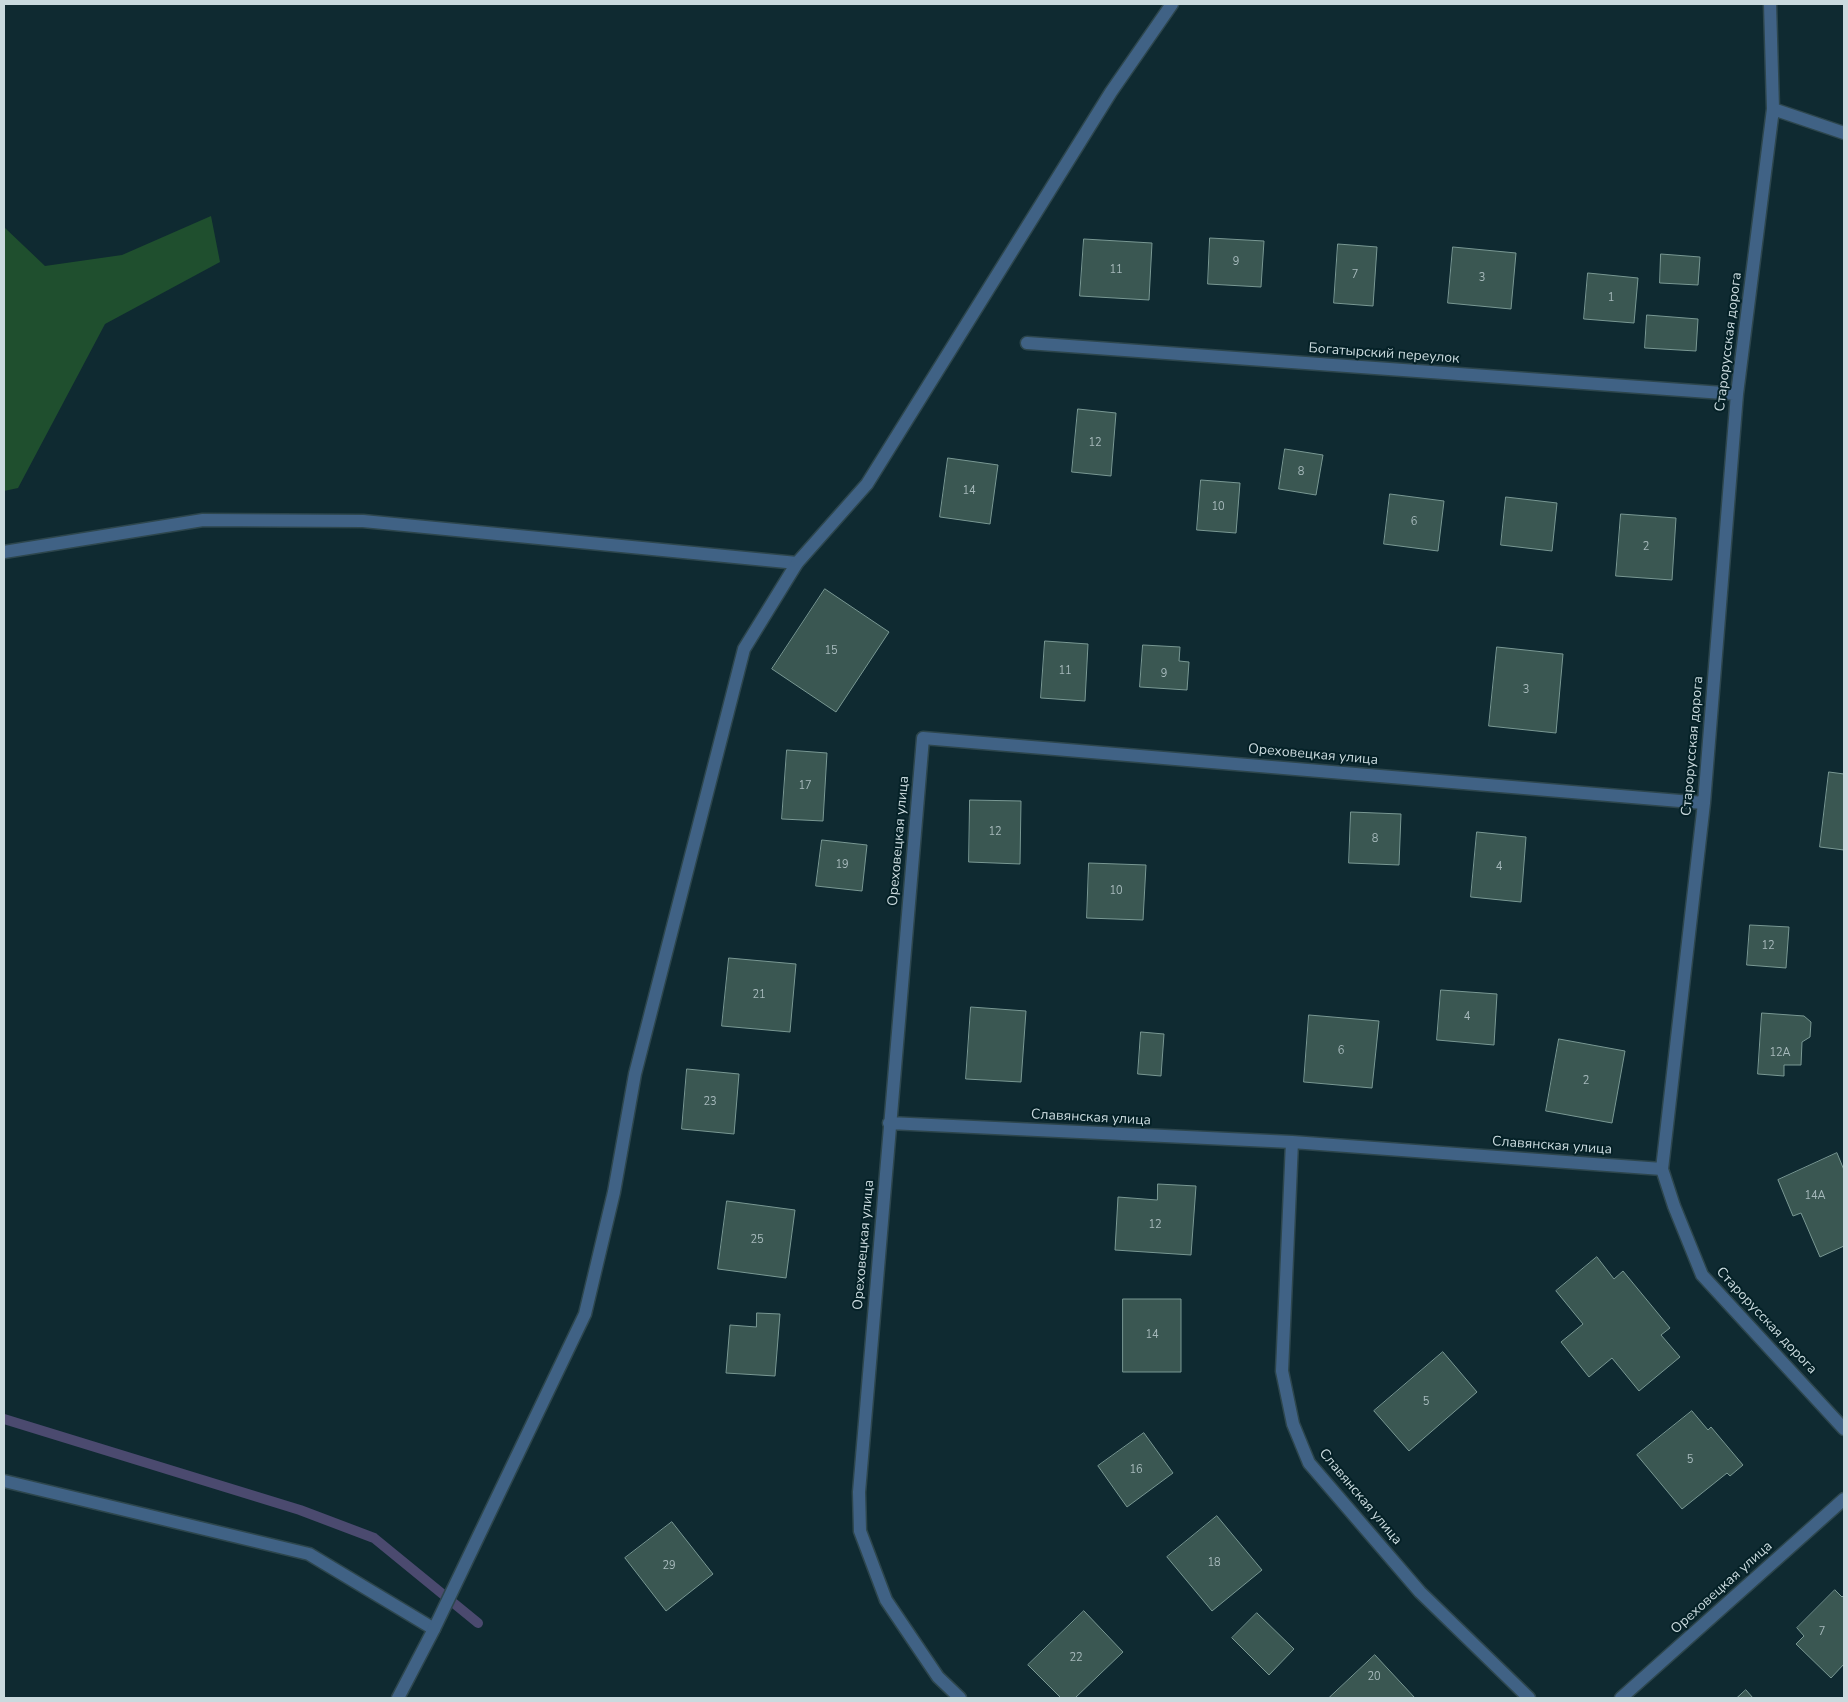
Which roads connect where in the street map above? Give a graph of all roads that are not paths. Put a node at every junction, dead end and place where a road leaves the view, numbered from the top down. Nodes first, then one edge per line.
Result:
1 (1172, 4) edge
2 (1770, 4) edge
3 (1773, 108) junction
4 (1844, 133) edge
5 (1027, 343) dead end
6 (1738, 394) junction
7 (4, 552) edge
8 (797, 563) junction
9 (1704, 803) junction
10 (889, 1123) junction
11 (1292, 1142) junction
12 (1662, 1169) junction
13 (1844, 1428) edge
14 (4, 1481) edge
15 (1844, 1499) edge
16 (434, 1629) junction
17 (398, 1698) edge
18 (960, 1698) edge
19 (1529, 1698) edge
20 (1620, 1698) edge

1 - 8 street
2 - 3 street, Старорусская дорога
3 - 4 street
3 - 6 street, Старорусская дорога
5 - 6 street, Богатырский переулок
6 - 9 street, Старорусская дорога
7 - 8 street
8 - 16 street
9 - 10 street, Ореховецкая улица
9 - 12 street, Старорусская дорога
10 - 11 street, Славянская улица
10 - 18 street, Ореховецкая улица
11 - 12 street, Славянская улица
11 - 19 street, Славянская улица
12 - 13 street, Старорусская дорога
14 - 16 street
15 - 20 street, Ореховецкая улица
16 - 17 street

